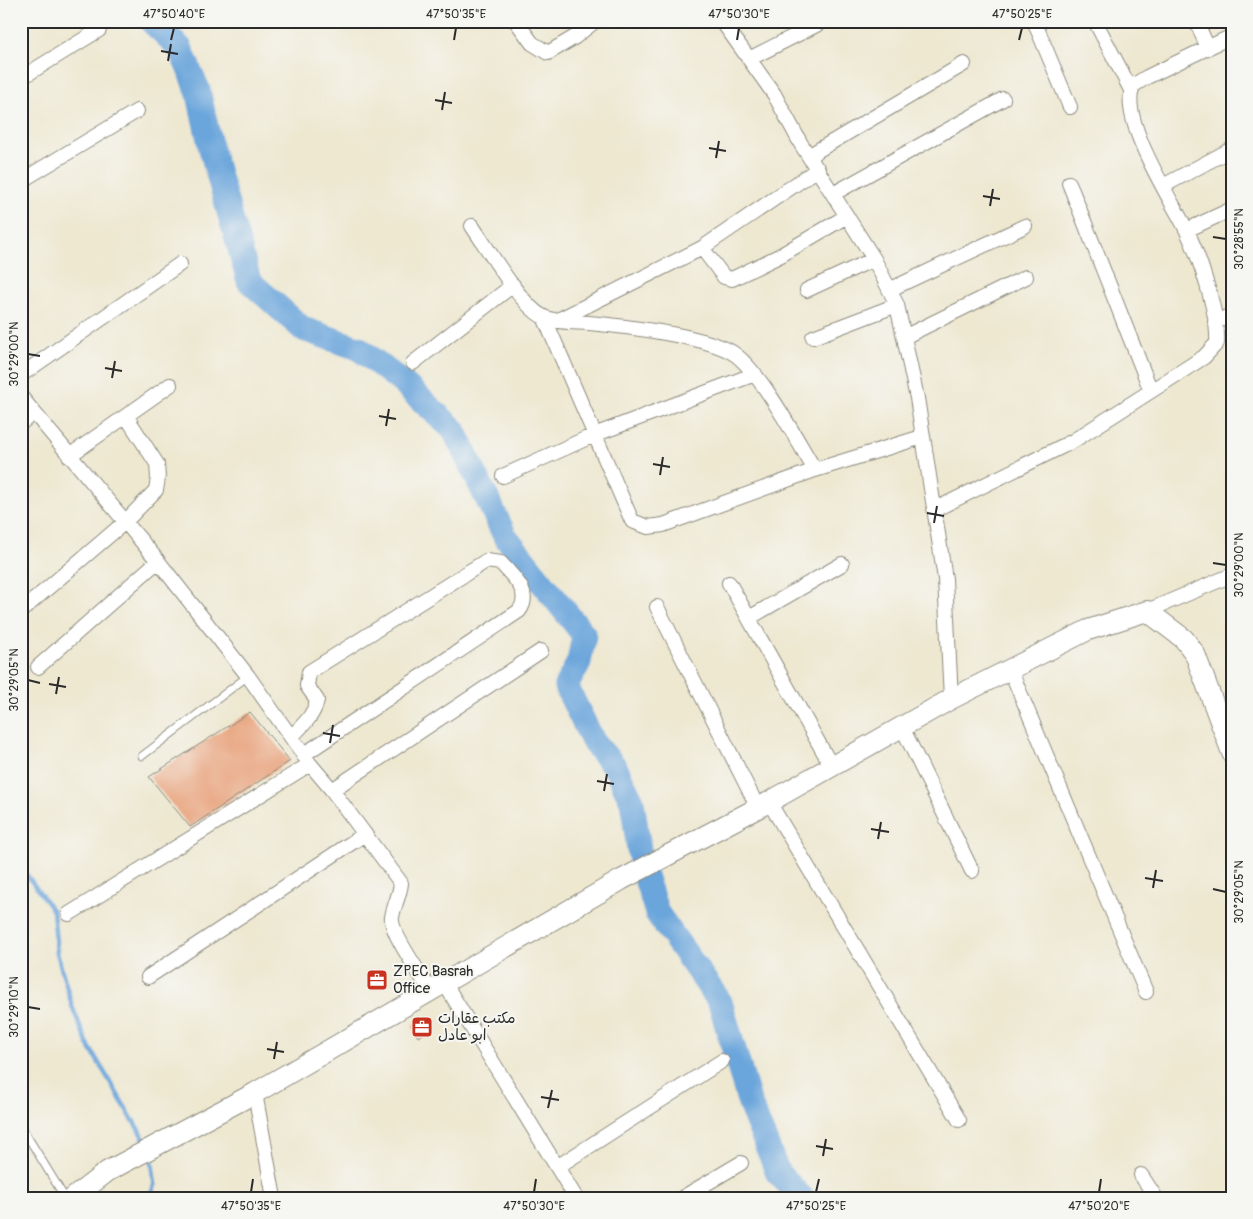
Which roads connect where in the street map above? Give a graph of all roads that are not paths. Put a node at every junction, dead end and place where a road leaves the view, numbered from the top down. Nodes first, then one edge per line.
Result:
1 (516, 21) edge
2 (595, 21) edge
3 (722, 21) edge
4 (824, 21) edge
5 (1034, 21) edge
6 (1095, 21) edge
7 (1196, 21) edge
8 (99, 30) dead end
9 (1232, 36) edge
10 (1208, 48) junction
11 (749, 60) junction
12 (964, 64) dead end
13 (21, 78) edge
14 (1131, 90) junction
15 (1003, 99) dead end
16 (1070, 107) dead end
17 (137, 111) dead end
18 (1232, 149) edge
19 (810, 155) junction
20 (818, 169) junction
21 (21, 181) edge
22 (1069, 183) dead end
23 (1163, 186) junction
24 (833, 194) junction
25 (1232, 209) edge
26 (847, 216) junction
27 (472, 226) dead end
28 (1025, 226) dead end
29 (1187, 230) junction
30 (702, 248) junction
31 (874, 259) junction
32 (180, 264) dead end
33 (1026, 277) dead end
34 (513, 285) junction
35 (891, 289) junction
36 (807, 290) dead end
37 (897, 305) junction
38 (1232, 315) edge
39 (544, 317) junction
40 (558, 320) junction
41 (1215, 322) junction
42 (813, 337) dead end
43 (904, 337) junction
44 (413, 363) dead end
45 (755, 374) junction
46 (21, 375) edge
47 (170, 385) dead end
48 (1151, 391) junction
49 (21, 397) edge
50 (33, 413) junction
51 (126, 416) junction
52 (21, 423) edge
53 (594, 435) junction
54 (922, 437) junction
55 (69, 456) junction
56 (815, 470) junction
57 (503, 476) dead end
58 (934, 510) junction
59 (125, 522) junction
60 (158, 562) junction
61 (842, 564) dead end
62 (1232, 575) edge
63 (730, 583) dead end
64 (657, 607) dead end
65 (1147, 610) junction
66 (21, 611) edge
67 (749, 618) junction
68 (541, 651) dead end
69 (38, 667) dead end
70 (1010, 669) junction
71 (248, 676) junction
72 (951, 699) junction
73 (902, 727) junction
74 (291, 737) junction
75 (1232, 753) edge
76 (142, 756) dead end
77 (307, 760) junction
78 (832, 767) junction
79 (332, 790) junction
80 (764, 805) junction
81 (366, 834) junction
82 (972, 871) dead end
83 (69, 914) dead end
84 (148, 977) dead end
85 (438, 988) junction
86 (1146, 992) dead end
87 (722, 1060) dead end
88 (255, 1093) junction
89 (959, 1120) dead end
90 (21, 1126) edge
91 (741, 1163) dead end
92 (557, 1167) junction
93 (1141, 1175) dead end
94 (65, 1198) edge
95 (73, 1198) edge
96 (274, 1198) edge
97 (576, 1198) edge
98 (682, 1198) edge
99 (1156, 1198) edge

1 - 2 street
3 - 11 street
4 - 11 street
5 - 16 street
6 - 14 street
7 - 10 street
8 - 13 street
9 - 10 street
10 - 14 street
11 - 19 street
12 - 19 street
14 - 23 street
15 - 24 street
17 - 21 street
18 - 23 street
19 - 20 street
20 - 24 street
20 - 30 street
22 - 48 street
23 - 29 street
24 - 26 street
25 - 29 street
26 - 30 street
26 - 31 street
27 - 34 street
28 - 35 street
29 - 41 street
30 - 40 street
31 - 35 street
31 - 36 street
32 - 46 street
33 - 43 street
34 - 39 street
34 - 44 street
35 - 37 street
37 - 42 street
37 - 43 street
38 - 41 street
39 - 40 street
39 - 53 street
40 - 45 street
41 - 48 street
43 - 54 street
45 - 53 street
45 - 56 street
47 - 51 street
48 - 58 street
49 - 50 street
50 - 52 street
50 - 55 street
51 - 55 street
51 - 59 street
53 - 56 street
53 - 57 street
54 - 56 street
54 - 58 street
55 - 59 street
58 - 72 street
59 - 60 street
59 - 66 street
60 - 69 street
60 - 71 street
61 - 67 street
62 - 65 street
63 - 67 street
64 - 80 street
65 - 70 main road
65 - 75 main road
67 - 78 street
68 - 79 street
70 - 72 main road
70 - 86 street
71 - 74 street
71 - 76 lane
72 - 73 main road
73 - 78 main road
73 - 82 street
74 - 77 street
74 - 77 street
77 - 79 street
77 - 83 street
78 - 80 main road
79 - 81 street
80 - 85 main road
80 - 89 street
81 - 84 street
81 - 85 street
85 - 88 main road
85 - 92 street
87 - 92 street
88 - 95 main road
88 - 96 street
90 - 94 lane
91 - 98 street
92 - 97 street
93 - 99 street

